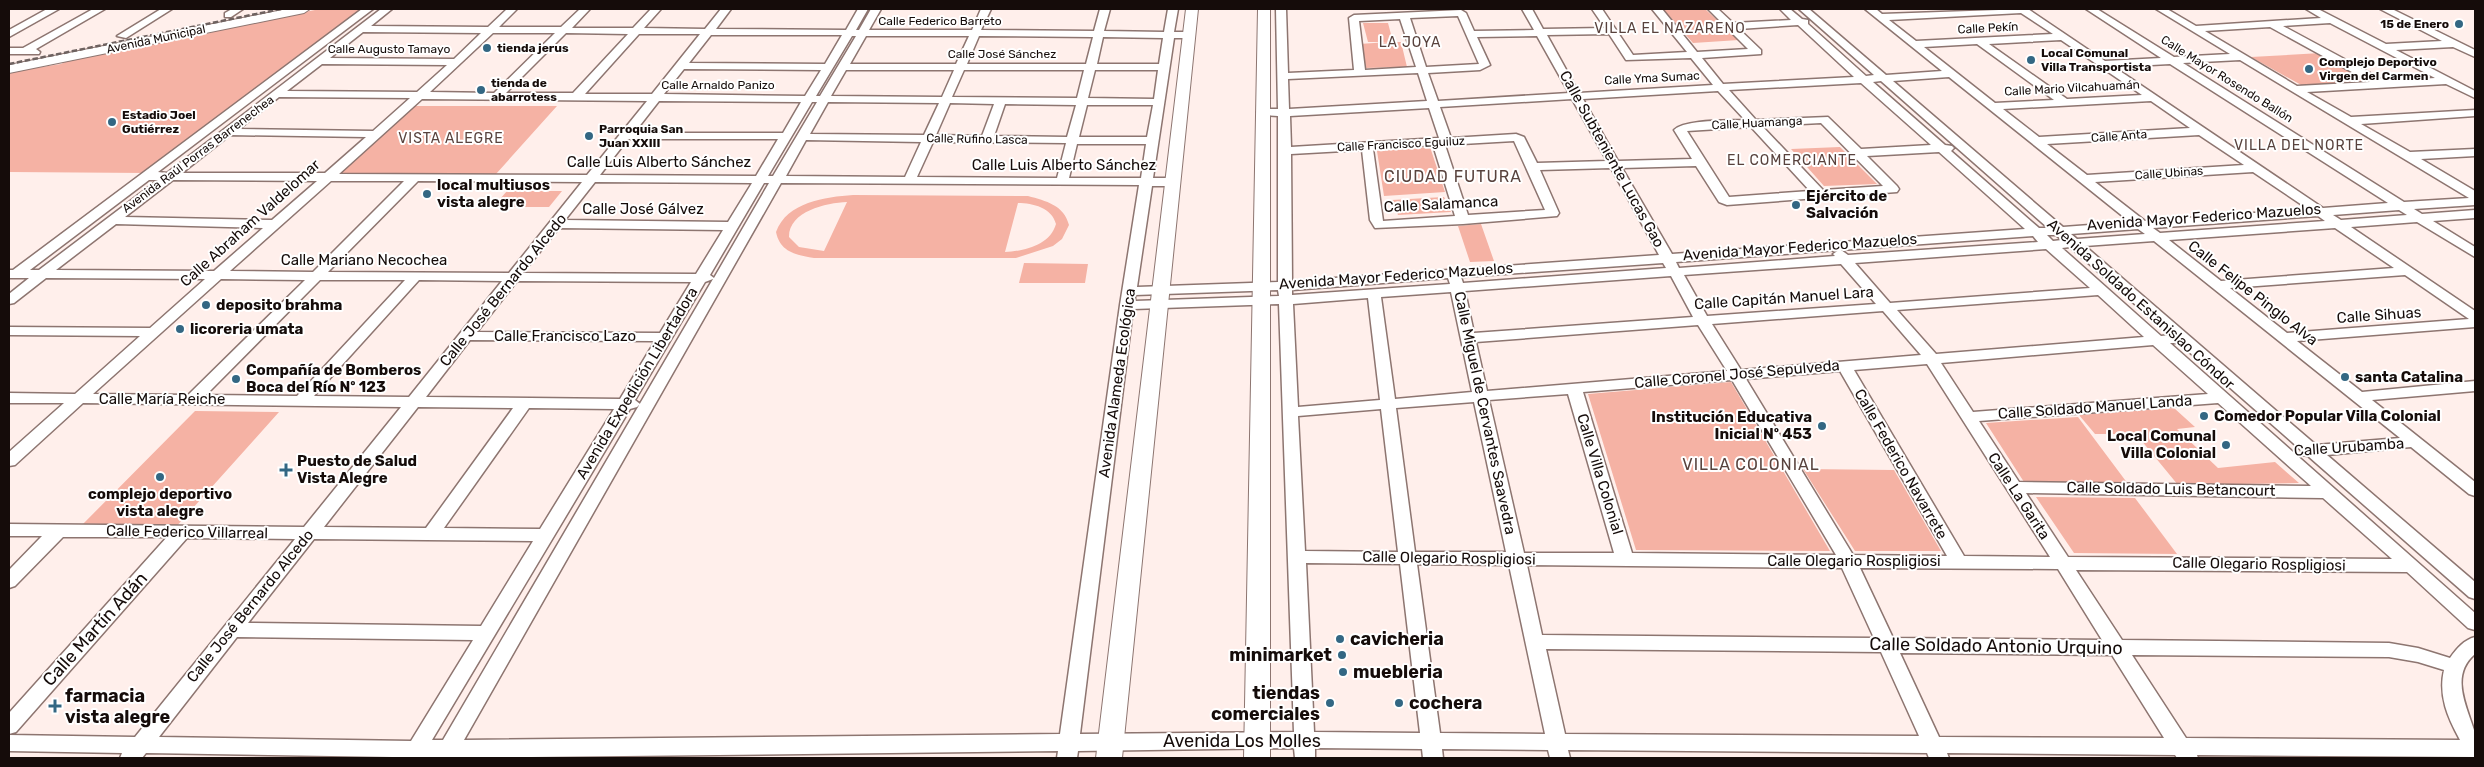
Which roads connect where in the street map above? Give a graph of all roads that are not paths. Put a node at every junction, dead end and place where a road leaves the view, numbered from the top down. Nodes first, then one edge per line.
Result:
1 (54, 9) edge
2 (100, 9) edge
3 (167, 9) edge
4 (260, 9) edge
5 (304, 9) edge
6 (368, 9) edge
7 (387, 9) edge
8 (512, 9) edge
9 (585, 9) edge
10 (656, 9) edge
11 (726, 9) edge
12 (863, 9) edge
13 (876, 9) edge
14 (986, 9) edge
15 (1105, 9) edge
16 (1173, 9) edge
17 (1192, 9) edge
18 (1264, 9) edge
19 (1281, 9) edge
20 (1527, 9) edge
21 (1597, 9) edge
22 (1657, 9) edge
23 (1713, 9) edge
24 (1785, 9) edge
25 (2023, 9) edge
26 (2091, 9) edge
27 (2161, 9) edge
28 (2311, 9) edge
29 (2385, 9) edge
30 (2402, 9) edge
31 (233, 12) edge
32 (1876, 13) edge
33 (1802, 15) edge
34 (1404, 16) junction
35 (2333, 20) junction
36 (2272, 24) junction
37 (1731, 26) junction
38 (2194, 28) junction
39 (361, 29) junction
40 (491, 30) junction
41 (563, 30) junction
42 (636, 31) junction
43 (708, 31) junction
44 (1613, 31) junction
45 (855, 32) junction
46 (975, 33) junction
47 (1541, 33) junction
48 (9, 34) edge
49 (1098, 34) junction
50 (1471, 34) junction
51 (1168, 35) junction
52 (1189, 35) junction
53 (122, 36) junction
54 (2063, 36) junction
55 (1979, 40) junction
56 (1914, 44) junction
57 (2455, 44) junction
58 (2475, 44) edge
59 (2384, 48) junction
60 (9, 51) edge
61 (26, 51) junction
62 (41, 53) junction
63 (2475, 54) edge
64 (1695, 55) junction
65 (2242, 57) junction
66 (9, 59) edge
67 (321, 61) junction
68 (2173, 61) junction
69 (457, 62) junction
70 (2103, 64) junction
71 (680, 66) junction
72 (834, 67) junction
73 (960, 67) junction
74 (1090, 67) junction
75 (1163, 67) junction
76 (9, 69) edge
77 (1422, 70) junction
78 (1360, 73) junction
79 (1952, 74) junction
80 (1283, 76) junction
81 (1883, 78) junction
82 (1864, 79) junction
83 (2447, 80) junction
84 (2382, 84) junction
85 (1720, 87) junction
86 (2295, 89) junction
87 (277, 94) junction
88 (2475, 95) edge
89 (418, 96) junction
90 (1577, 96) junction
91 (496, 97) junction
92 (576, 97) junction
93 (655, 98) junction
94 (2153, 98) junction
95 (815, 99) junction
96 (945, 100) junction
97 (1000, 100) junction
98 (1082, 101) junction
99 (1159, 102) junction
100 (2064, 102) junction
101 (1434, 104) junction
102 (1992, 106) junction
103 (1263, 112) junction
104 (1285, 113) junction
105 (2475, 113) edge
106 (2350, 121) junction
107 (1755, 123) junction
108 (2201, 131) junction
109 (228, 132) junction
110 (374, 134) junction
111 (625, 136) junction
112 (785, 136) junction
113 (801, 136) junction
114 (928, 138) junction
115 (987, 139) junction
116 (1072, 140) junction
117 (1154, 141) junction
118 (2037, 141) junction
119 (1442, 142) junction
120 (1368, 146) junction
121 (1963, 147) junction
122 (1942, 148) junction
123 (1286, 151) junction
124 (2475, 152) edge
125 (1859, 153) junction
126 (2409, 156) junction
127 (1700, 162) junction
128 (1616, 165) junction
129 (1533, 167) junction
130 (2255, 168) junction
131 (147, 176) junction
132 (168, 176) junction
133 (326, 177) junction
134 (415, 177) junction
135 (592, 178) junction
136 (760, 179) junction
137 (777, 179) junction
138 (2084, 179) junction
139 (910, 180) junction
140 (1062, 181) junction
141 (1148, 182) junction
142 (1172, 182) junction
143 (1820, 195) junction
144 (2475, 196) edge
145 (2475, 201) edge
146 (2401, 206) junction
147 (2319, 212) junction
148 (2475, 214) edge
149 (2420, 218) junction
150 (112, 220) junction
151 (1463, 220) junction
152 (275, 224) junction
153 (555, 224) junction
154 (2141, 224) junction
155 (2337, 224) junction
156 (732, 226) junction
157 (2059, 230) junction
158 (2036, 232) junction
159 (2157, 237) junction
160 (2074, 243) junction
161 (2050, 245) junction
162 (1833, 246) junction
163 (2475, 253) edge
164 (1668, 258) junction
165 (1844, 260) junction
166 (2407, 271) junction
167 (1676, 272) junction
168 (44, 273) junction
169 (217, 275) junction
170 (11, 276) edge
171 (317, 276) junction
172 (416, 276) junction
173 (514, 277) junction
174 (700, 278) junction
175 (719, 278) junction
176 (1456, 281) junction
177 (2218, 285) junction
178 (2102, 291) junction
179 (1285, 293) junction
180 (1261, 294) junction
181 (1374, 294) junction
182 (1159, 297) junction
183 (1128, 298) junction
184 (9, 300) edge
185 (1885, 306) junction
186 (2475, 317) edge
187 (1702, 320) junction
188 (2475, 323) edge
189 (9, 331) edge
190 (152, 332) junction
191 (466, 336) junction
192 (665, 337) junction
193 (1468, 338) junction
194 (2184, 338) junction
195 (2284, 338) junction
196 (2159, 341) junction
197 (1931, 358) junction
198 (1844, 365) junction
199 (1736, 374) junction
200 (2475, 386) edge
201 (1574, 388) junction
202 (1481, 395) junction
203 (2358, 397) junction
204 (9, 398) edge
205 (2222, 398) junction
206 (78, 399) junction
207 (192, 400) junction
208 (302, 400) junction
209 (414, 401) junction
210 (525, 402) junction
211 (1388, 403) junction
212 (625, 404) junction
213 (646, 404) junction
214 (1291, 412) junction
215 (1968, 417) junction
216 (2415, 442) junction
217 (2313, 450) junction
218 (2284, 452) junction
219 (9, 461) edge
220 (2013, 487) junction
221 (2475, 490) edge
222 (2328, 492) junction
223 (9, 530) edge
224 (58, 531) junction
225 (182, 532) junction
226 (309, 533) junction
227 (430, 534) junction
228 (546, 535) junction
229 (1297, 557) junction
230 (1407, 558) junction
231 (1517, 559) junction
232 (1625, 560) junction
233 (1848, 561) junction
234 (1959, 562) junction
235 (2062, 562) junction
236 (2411, 566) junction
237 (9, 581) edge
238 (2475, 592) edge
239 (2475, 623) edge
240 (232, 630) junction
241 (487, 632) junction
242 (1534, 642) junction
243 (2475, 644) edge
244 (1887, 645) junction
245 (2117, 648) junction
246 (2454, 666) junction
247 (9, 726) edge
248 (9, 743) edge
249 (1305, 749) edge
250 (2475, 749) edge
251 (1068, 750) edge
252 (1110, 750) edge
253 (1257, 750) edge
254 (1431, 750) edge
255 (1558, 750) edge
256 (135, 752) edge
257 (1935, 752) edge
258 (414, 753) edge
259 (446, 753) edge
260 (2184, 753) edge

1 - 48 street
2 - 61 street
3 - 53 street
4 - 31 main road, Avenida Municipal
5 - 76 main road, Avenida Municipal
6 - 131 street, Avenida Raúl Porras Barrenechea
7 - 39 street, Avenida Raúl Porras Barrenechea
8 - 40 street, Calle Abraham Valdelomar
9 - 41 street
10 - 42 street
11 - 43 street, Calle José Bernardo Alcedo
12 - 45 street, Avenida Expedición Libertadora
13 - 45 street, Avenida Expedición Libertadora
14 - 46 street
15 - 49 street
16 - 51 street, Avenida Alameda Ecológica
17 - 52 main road, Avenida Alameda Ecológica
18 - 103 main road
19 - 80 street
20 - 47 street, Calle Subteniente Lucas Gao
21 - 44 street
22 - 64 street
23 - 37 street
24 - 33 street, Avenida Soldado Estanislao Cóndor
25 - 32 street
25 - 54 street
26 - 68 street, Calle Mayor Rosendo Ballón
27 - 38 street
28 - 35 street
29 - 57 street
30 - 58 street
31 - 53 main road, Avenida Municipal
32 - 56 street, Calle Felipe Pinglo Alva
33 - 37 street
33 - 81 street, Avenida Soldado Estanislao Cóndor
33 - 82 street, Avenida Soldado Estanislao Cóndor
34 - 50 street
34 - 77 street
34 - 78 street
35 - 36 street
35 - 59 street
36 - 38 street
36 - 84 street
37 - 64 street
38 - 65 street
39 - 40 street, Calle Federico Barreto
39 - 67 street, Avenida Raúl Porras Barrenechea
40 - 41 street, Calle Federico Barreto
40 - 69 street, Calle Abraham Valdelomar
41 - 42 street, Calle Federico Barreto
41 - 91 street
42 - 43 street, Calle Federico Barreto
42 - 92 street
43 - 45 street, Calle Federico Barreto
43 - 71 street, Calle José Bernardo Alcedo
44 - 47 street
44 - 64 street
45 - 46 street, Calle Federico Barreto
45 - 72 street, Avenida Expedición Libertadora
46 - 49 street, Calle Federico Barreto
46 - 73 street
47 - 50 street
47 - 90 street, Calle Subteniente Lucas Gao
49 - 51 street, Calle Federico Barreto
49 - 74 street
50 - 77 street
51 - 52 street, Calle Federico Barreto
51 - 75 street, Avenida Alameda Ecológica
52 - 142 main road, Avenida Alameda Ecológica
53 - 62 main road, Avenida Municipal
54 - 55 street, Calle Pekín
54 - 70 street
55 - 56 street, Calle Pekín
55 - 100 street
56 - 79 street, Calle Felipe Pinglo Alva
57 - 59 street
57 - 63 street
59 - 83 street
60 - 61 street
61 - 62 street
62 - 66 main road, Avenida Municipal
64 - 85 street
65 - 68 street
65 - 86 street
67 - 69 street, Calle Augusto Tamayo
67 - 87 street, Avenida Raúl Porras Barrenechea
68 - 70 street
68 - 146 street, Calle Mayor Rosendo Ballón
69 - 89 street, Calle Abraham Valdelomar
70 - 94 street
71 - 72 street, Calle José Sánchez
71 - 93 street, Calle José Bernardo Alcedo
72 - 73 street, Calle José Sánchez
72 - 95 street, Avenida Expedición Libertadora
73 - 74 street, Calle José Sánchez
73 - 96 street
74 - 75 street, Calle José Sánchez
74 - 98 street
75 - 99 street, Avenida Alameda Ecológica
77 - 78 street
77 - 101 street
78 - 80 street
79 - 81 street, Calle Yma Sumac
79 - 102 street, Calle Felipe Pinglo Alva
80 - 104 street
81 - 82 street, Calle Yma Sumac
81 - 121 street, Avenida Soldado Estanislao Cóndor
82 - 85 street, Calle Yma Sumac
82 - 122 street, Avenida Soldado Estanislao Cóndor
83 - 84 street
83 - 88 street
84 - 86 street
85 - 90 street, Calle Yma Sumac
85 - 107 street
86 - 106 street
87 - 89 street, Calle Arnaldo Panizo
87 - 109 street, Avenida Raúl Porras Barrenechea
89 - 91 street, Calle Arnaldo Panizo
89 - 110 street, Calle Abraham Valdelomar
90 - 101 street, Calle Yma Sumac
90 - 128 street, Calle Subteniente Lucas Gao
91 - 92 street, Calle Arnaldo Panizo
92 - 93 street, Calle Arnaldo Panizo
93 - 95 street, Calle Arnaldo Panizo
93 - 111 street, Calle José Bernardo Alcedo
94 - 100 street, Calle Mario Vilcahuamán
94 - 108 street
95 - 96 street, Calle Arnaldo Panizo
95 - 112 street, Avenida Expedición Libertadora
95 - 113 street, Avenida Expedición Libertadora
96 - 97 street, Calle Arnaldo Panizo
96 - 114 street
97 - 98 street, Calle Arnaldo Panizo
97 - 115 street
98 - 99 street, Calle Arnaldo Panizo
98 - 116 street
99 - 117 street, Avenida Alameda Ecológica
100 - 102 street, Calle Mario Vilcahuamán
101 - 104 street, Calle Yma Sumac
101 - 119 street
102 - 118 street, Calle Felipe Pinglo Alva
103 - 104 street, Calle Yma Sumac
103 - 180 main road
104 - 123 street
105 - 106 street
106 - 126 street
107 - 125 street, Calle Huamanga
107 - 127 street, Calle Huamanga
107 - 143 street
108 - 118 street, Calle Anta
108 - 130 street
109 - 110 street
109 - 132 street, Avenida Raúl Porras Barrenechea
110 - 133 street, Calle Abraham Valdelomar
111 - 112 street
111 - 135 street, Calle José Bernardo Alcedo
112 - 136 street, Avenida Expedición Libertadora
113 - 114 street, Calle Rufino Lasca
113 - 137 street, Avenida Expedición Libertadora
114 - 115 street, Calle Rufino Lasca
114 - 139 street
115 - 116 street, Calle Rufino Lasca
116 - 117 street, Calle Rufino Lasca
116 - 140 street
117 - 141 street, Avenida Alameda Ecológica
118 - 138 street, Calle Felipe Pinglo Alva
119 - 120 street, Calle Francisco Eguiluz
119 - 129 street, Calle Francisco Eguiluz
119 - 151 street
120 - 123 street, Calle Francisco Eguiluz
120 - 151 street, Calle Salamanca
121 - 122 street
121 - 157 street, Avenida Soldado Estanislao Cóndor
122 - 125 street
122 - 158 street, Avenida Soldado Estanislao Cóndor
123 - 179 street
124 - 126 street
125 - 143 street, Calle Huamanga
126 - 144 street
127 - 128 street
127 - 143 street
128 - 129 street
128 - 164 street, Calle Subteniente Lucas Gao
129 - 151 street, Calle Salamanca
130 - 138 street, Calle Ubinas
130 - 147 street
131 - 132 street, Calle Luis Alberto Sánchez
131 - 170 street, Avenida Raúl Porras Barrenechea
132 - 133 street, Calle Luis Alberto Sánchez
132 - 150 street, Avenida Raúl Porras Barrenechea
133 - 134 street, Calle Luis Alberto Sánchez
133 - 152 street, Calle Abraham Valdelomar
134 - 135 street, Calle Luis Alberto Sánchez
134 - 171 street
135 - 136 street, Calle Luis Alberto Sánchez
135 - 153 street, Calle José Bernardo Alcedo
136 - 137 street, Calle Luis Alberto Sánchez
136 - 156 street, Avenida Expedición Libertadora
137 - 139 street, Calle Luis Alberto Sánchez
137 - 175 street, Avenida Expedición Libertadora
138 - 154 street, Calle Felipe Pinglo Alva
139 - 140 street, Calle Luis Alberto Sánchez
140 - 141 street, Calle Luis Alberto Sánchez
141 - 142 street, Calle Luis Alberto Sánchez
141 - 183 street, Avenida Alameda Ecológica
142 - 182 main road, Avenida Alameda Ecológica
145 - 146 street, Avenida Mayor Federico Mazuelos
146 - 147 street, Avenida Mayor Federico Mazuelos
146 - 149 street, Calle Mayor Rosendo Ballón
147 - 154 street, Avenida Mayor Federico Mazuelos
147 - 155 street
148 - 149 street, Avenida Mayor Federico Mazuelos
149 - 155 street, Avenida Mayor Federico Mazuelos
149 - 163 street, Calle Mayor Rosendo Ballón
150 - 152 street
150 - 168 street, Avenida Raúl Porras Barrenechea
152 - 169 street, Calle Abraham Valdelomar
153 - 156 street, Calle José Gálvez
153 - 173 street, Calle José Bernardo Alcedo
154 - 157 street, Avenida Mayor Federico Mazuelos
154 - 159 street, Calle Felipe Pinglo Alva
155 - 159 street, Avenida Mayor Federico Mazuelos
155 - 166 street
156 - 174 street, Avenida Expedición Libertadora
157 - 158 street, Avenida Mayor Federico Mazuelos
157 - 160 street, Avenida Soldado Estanislao Cóndor
158 - 161 street, Avenida Soldado Estanislao Cóndor
158 - 162 street, Avenida Mayor Federico Mazuelos
159 - 160 street, Avenida Mayor Federico Mazuelos
159 - 177 street, Calle Felipe Pinglo Alva
160 - 161 street, Avenida Mayor Federico Mazuelos
160 - 194 street, Avenida Soldado Estanislao Cóndor
161 - 165 street, Avenida Mayor Federico Mazuelos
161 - 178 street, Avenida Soldado Estanislao Cóndor
162 - 164 street, Avenida Mayor Federico Mazuelos
162 - 165 street, Calle La Garita
164 - 167 street, Calle Subteniente Lucas Gao
164 - 176 street, Avenida Mayor Federico Mazuelos
165 - 167 street, Avenida Mayor Federico Mazuelos
165 - 185 street, Calle La Garita
166 - 177 street
166 - 186 street
167 - 176 street, Avenida Mayor Federico Mazuelos
167 - 187 street, Calle Subteniente Lucas Gao
168 - 169 street, Calle Mariano Necochea
168 - 170 street, Calle Mariano Necochea
168 - 184 street, Avenida Raúl Porras Barrenechea
169 - 171 street, Calle Mariano Necochea
169 - 190 street, Calle Abraham Valdelomar
171 - 172 street, Calle Mariano Necochea
171 - 207 street
172 - 173 street, Calle Mariano Necochea
172 - 208 street
173 - 174 street, Calle Mariano Necochea
173 - 191 street, Calle José Bernardo Alcedo
174 - 175 street, Calle Mariano Necochea
174 - 192 street, Avenida Expedición Libertadora
175 - 213 street, Avenida Expedición Libertadora
176 - 179 street, Avenida Mayor Federico Mazuelos
176 - 181 street, Avenida Mayor Federico Mazuelos
176 - 193 street, Calle Miguel de Cervantes Saavedra
177 - 195 street, Calle Felipe Pinglo Alva
178 - 185 street, Calle Capitán Manuel Lara
178 - 196 street, Avenida Soldado Estanislao Cóndor
179 - 180 street, Avenida Mayor Federico Mazuelos
179 - 181 street, Avenida Mayor Federico Mazuelos
179 - 214 street
180 - 182 street, Avenida Mayor Federico Mazuelos
180 - 253 main road
181 - 211 street
182 - 183 street, Avenida Mayor Federico Mazuelos
182 - 252 main road, Avenida Alameda Ecológica
183 - 251 street, Avenida Alameda Ecológica
185 - 187 street, Calle Capitán Manuel Lara
185 - 197 street, Calle La Garita
187 - 193 street, Calle Capitán Manuel Lara
187 - 199 street, Calle Subteniente Lucas Gao
188 - 195 street, Calle Sihuas
189 - 190 street
190 - 206 street, Calle Abraham Valdelomar
191 - 192 street, Calle Francisco Lazo
191 - 209 street, Calle José Bernardo Alcedo
192 - 212 street, Avenida Expedición Libertadora
193 - 202 street, Calle Miguel de Cervantes Saavedra
194 - 196 street, Calle Coronel José Sepulveda
194 - 217 street, Avenida Soldado Estanislao Cóndor
195 - 203 street, Calle Felipe Pinglo Alva
196 - 197 street, Calle Coronel José Sepulveda
196 - 205 street, Avenida Soldado Estanislao Cóndor
197 - 198 street, Calle Coronel José Sepulveda
197 - 215 street, Calle La Garita
198 - 199 street, Calle Coronel José Sepulveda
198 - 234 street, Calle Federico Navarrete
199 - 201 street, Calle Coronel José Sepulveda
199 - 233 street, Calle Subteniente Lucas Gao
200 - 203 street
201 - 202 street, Calle Coronel José Sepulveda
201 - 232 street, Calle Villa Colonial
202 - 211 street, Calle Coronel José Sepulveda
202 - 231 street, Calle Miguel de Cervantes Saavedra
203 - 216 street, Calle Felipe Pinglo Alva
204 - 206 street, Calle María Reiche
205 - 215 street, Calle Soldado Manuel Landa
205 - 218 street, Avenida Soldado Estanislao Cóndor
206 - 207 street, Calle María Reiche
206 - 219 street, Calle Abraham Valdelomar
207 - 208 street, Calle María Reiche
208 - 209 street, Calle María Reiche
209 - 210 street, Calle María Reiche
209 - 226 street, Calle José Bernardo Alcedo
210 - 212 street, Calle María Reiche
210 - 227 street
211 - 214 street, Calle Coronel José Sepulveda
211 - 230 street
212 - 213 street, Calle María Reiche
212 - 228 street, Avenida Expedición Libertadora
213 - 259 street, Avenida Expedición Libertadora
214 - 229 street
215 - 220 street, Calle La Garita
216 - 217 street, Calle Urubamba
216 - 221 street, Calle Felipe Pinglo Alva
217 - 218 street, Calle Urubamba
217 - 238 street, Avenida Soldado Estanislao Cóndor
218 - 222 street, Avenida Soldado Estanislao Cóndor
220 - 222 street, Calle Soldado Luis Betancourt
220 - 235 street, Calle La Garita
222 - 236 street, Avenida Soldado Estanislao Cóndor
223 - 224 street, Calle Federico Villarreal
224 - 225 street, Calle Federico Villarreal
224 - 237 street
225 - 226 street, Calle Federico Villarreal
225 - 247 street, Calle Martín Adán
226 - 227 street, Calle Federico Villarreal
226 - 240 street, Calle José Bernardo Alcedo
227 - 228 street, Calle Federico Villarreal
228 - 241 street, Avenida Expedición Libertadora
229 - 230 street, Calle Olegario Rospligiosi
229 - 249 street
230 - 231 street, Calle Olegario Rospligiosi
230 - 254 street
231 - 232 street, Calle Olegario Rospligiosi
231 - 242 street, Calle Miguel de Cervantes Saavedra
232 - 233 street, Calle Olegario Rospligiosi
233 - 234 street, Calle Olegario Rospligiosi
233 - 244 street, Calle Subteniente Lucas Gao
234 - 235 street, Calle Olegario Rospligiosi
235 - 236 street, Calle Olegario Rospligiosi
235 - 245 street, Calle La Garita
236 - 239 street, Avenida Soldado Estanislao Cóndor
240 - 241 street
240 - 256 street, Calle José Bernardo Alcedo
241 - 258 street, Avenida Expedición Libertadora
242 - 244 street, Calle Soldado Antonio Urquino
242 - 255 street, Calle Miguel de Cervantes Saavedra
243 - 246 street
244 - 245 street, Calle Soldado Antonio Urquino
244 - 257 street, Calle Subteniente Lucas Gao
245 - 246 street, Calle Soldado Antonio Urquino
245 - 260 street, Calle La Garita
246 - 250 street
248 - 256 street, Avenida Los Molles
249 - 253 street, Avenida Los Molles
249 - 254 street, Avenida Los Molles
250 - 260 street, Avenida Los Molles
251 - 252 street, Avenida Los Molles
251 - 259 street, Avenida Los Molles
252 - 253 street, Avenida Los Molles
254 - 255 street, Avenida Los Molles
255 - 257 street, Avenida Los Molles
256 - 258 street, Avenida Los Molles
257 - 260 street, Avenida Los Molles
258 - 259 street, Avenida Los Molles

